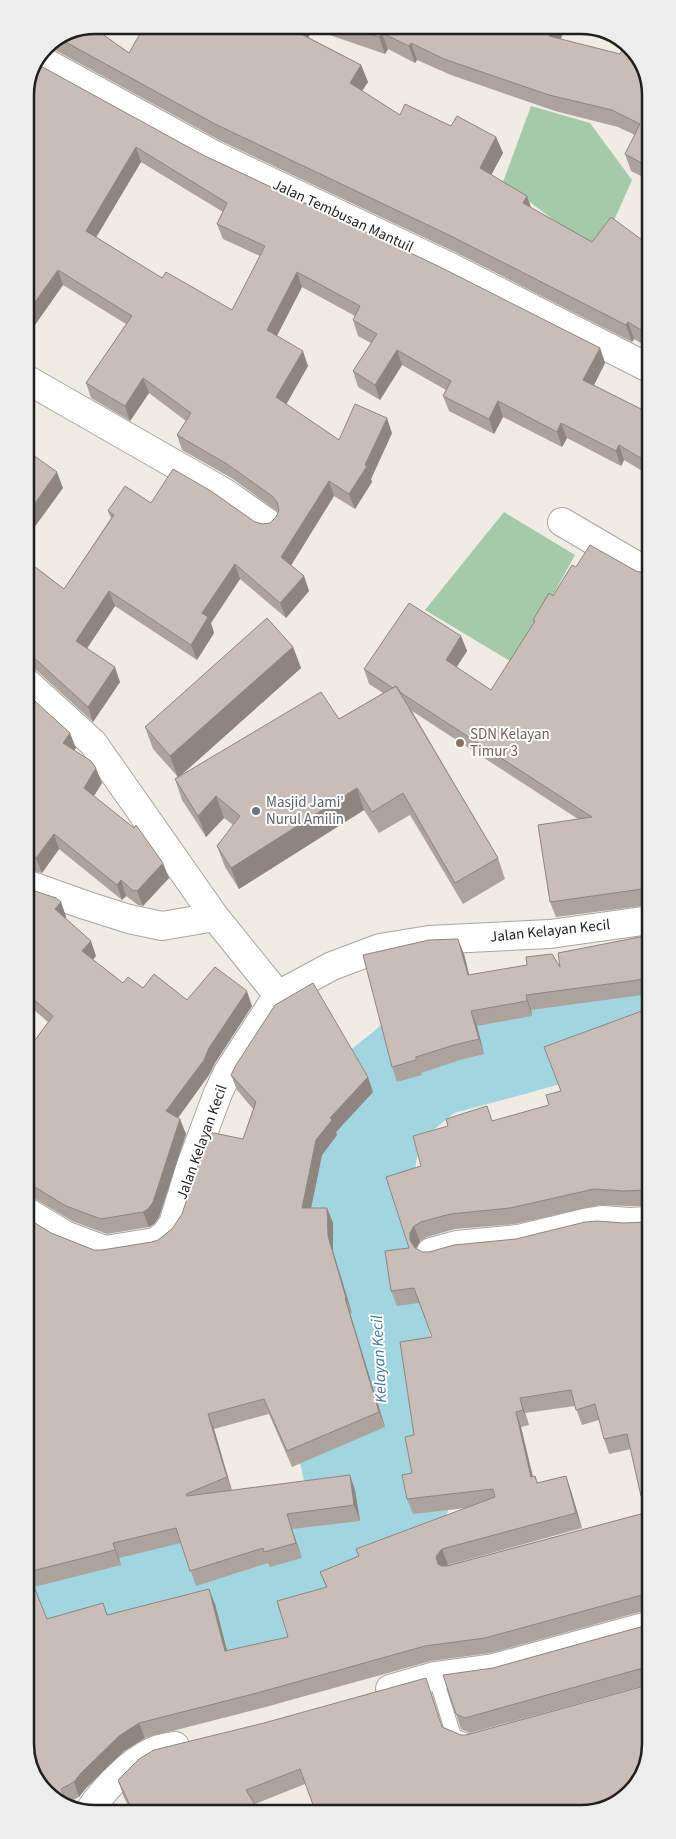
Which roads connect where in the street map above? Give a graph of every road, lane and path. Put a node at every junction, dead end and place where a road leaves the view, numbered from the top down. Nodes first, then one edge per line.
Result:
1 (44, 62) edge
2 (642, 364) edge
3 (34, 384) edge
4 (562, 522) dead end
5 (269, 524) edge
6 (642, 569) edge
7 (34, 689) edge
8 (34, 887) edge
9 (216, 917) junction
10 (642, 921) edge
11 (278, 996) junction
12 (34, 1216) edge
13 (642, 1220) edge
14 (432, 1252) edge
15 (642, 1627) edge
16 (435, 1676) junction
17 (370, 1694) edge
18 (200, 1739) edge
19 (476, 1742) edge
20 (93, 1805) edge

1 - 2 street, Jalan Tembusan Mantuil
3 - 5 street
4 - 6 street
7 - 9 street
8 - 9 street
9 - 11 street
10 - 11 street, Jalan Kelayan Kecil
11 - 12 street, Jalan Kelayan Kecil
13 - 14 street
15 - 16 street
16 - 17 street
16 - 19 lane
18 - 20 street

